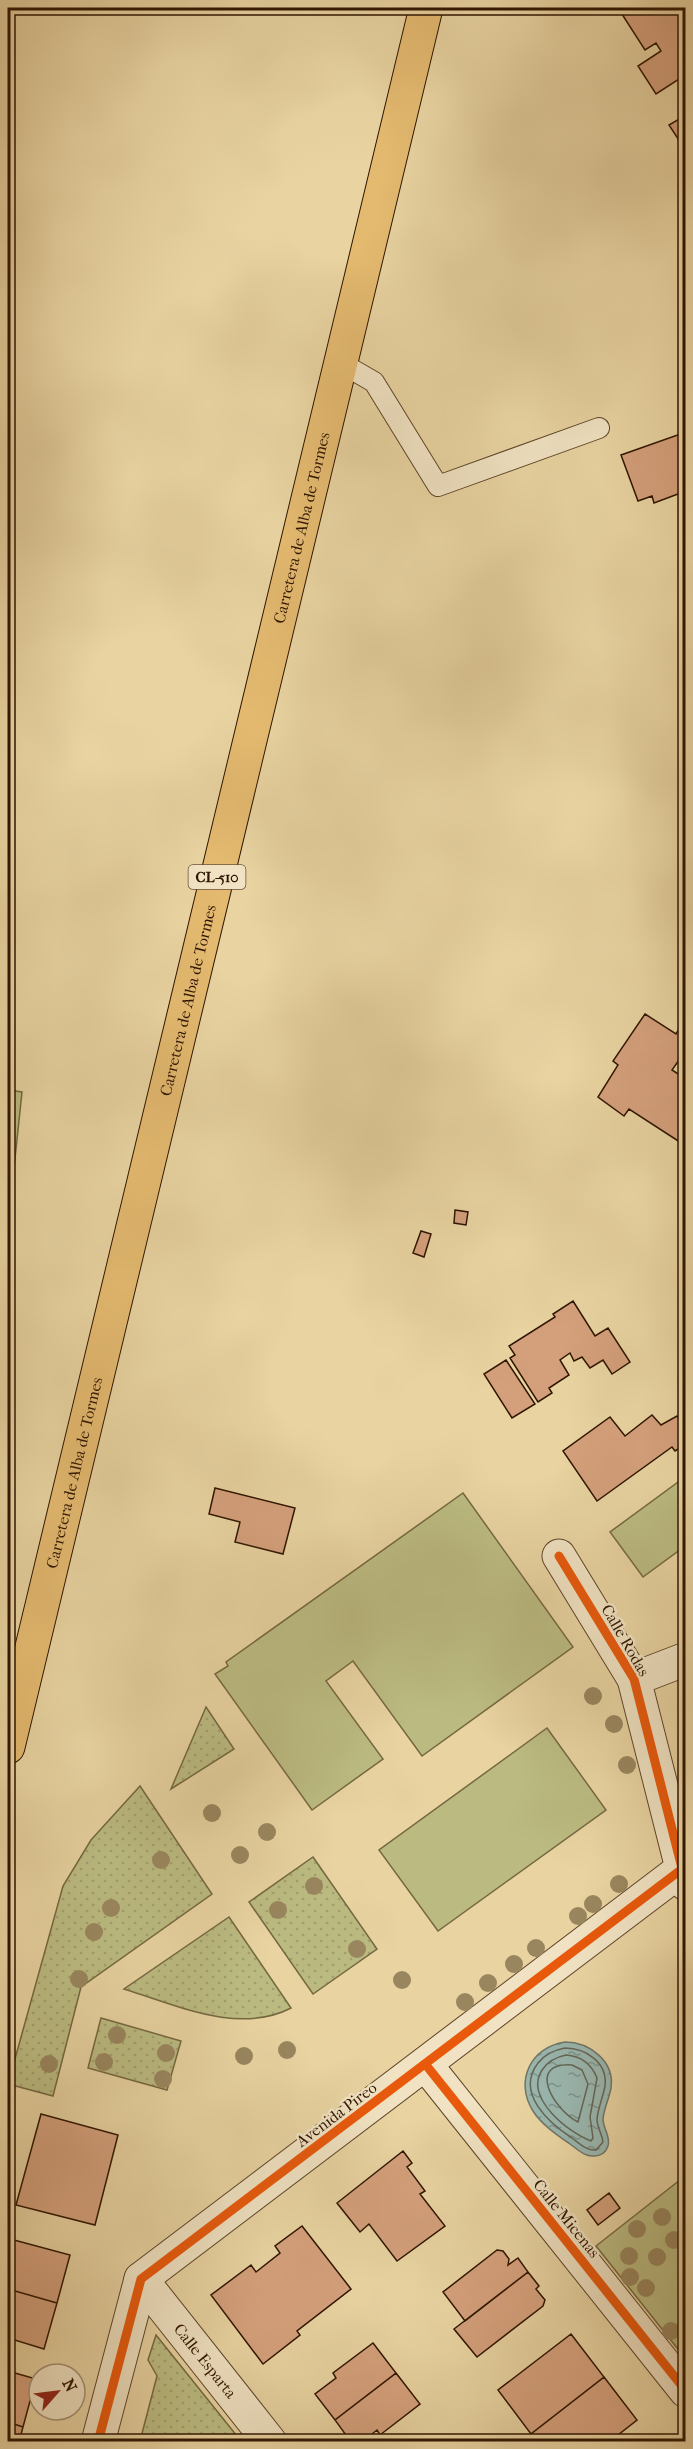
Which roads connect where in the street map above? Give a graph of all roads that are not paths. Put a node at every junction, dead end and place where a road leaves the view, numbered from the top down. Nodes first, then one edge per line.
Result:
1 (426, 8) edge
2 (341, 363) junction
3 (599, 428) dead end
4 (559, 1556) dead end
5 (686, 1659) edge
6 (634, 1679) junction
7 (8, 1747) edge
8 (684, 1877) edge
9 (426, 2065) junction
10 (141, 2279) junction
11 (686, 2391) edge
12 (98, 2442) edge
13 (270, 2442) edge

1 - 2 main road, Carretera de Alba de Tormes / CL-510
2 - 3 lane
2 - 7 main road, Carretera de Alba de Tormes / CL-510
4 - 6 street, Calle Rodas
5 - 6 street
6 - 8 street, Calle Rodas
8 - 9 street, Avenida Pireo
9 - 10 street, Avenida Pireo
9 - 11 street, Calle Micenas
10 - 12 street
10 - 13 street, Calle Esparta

